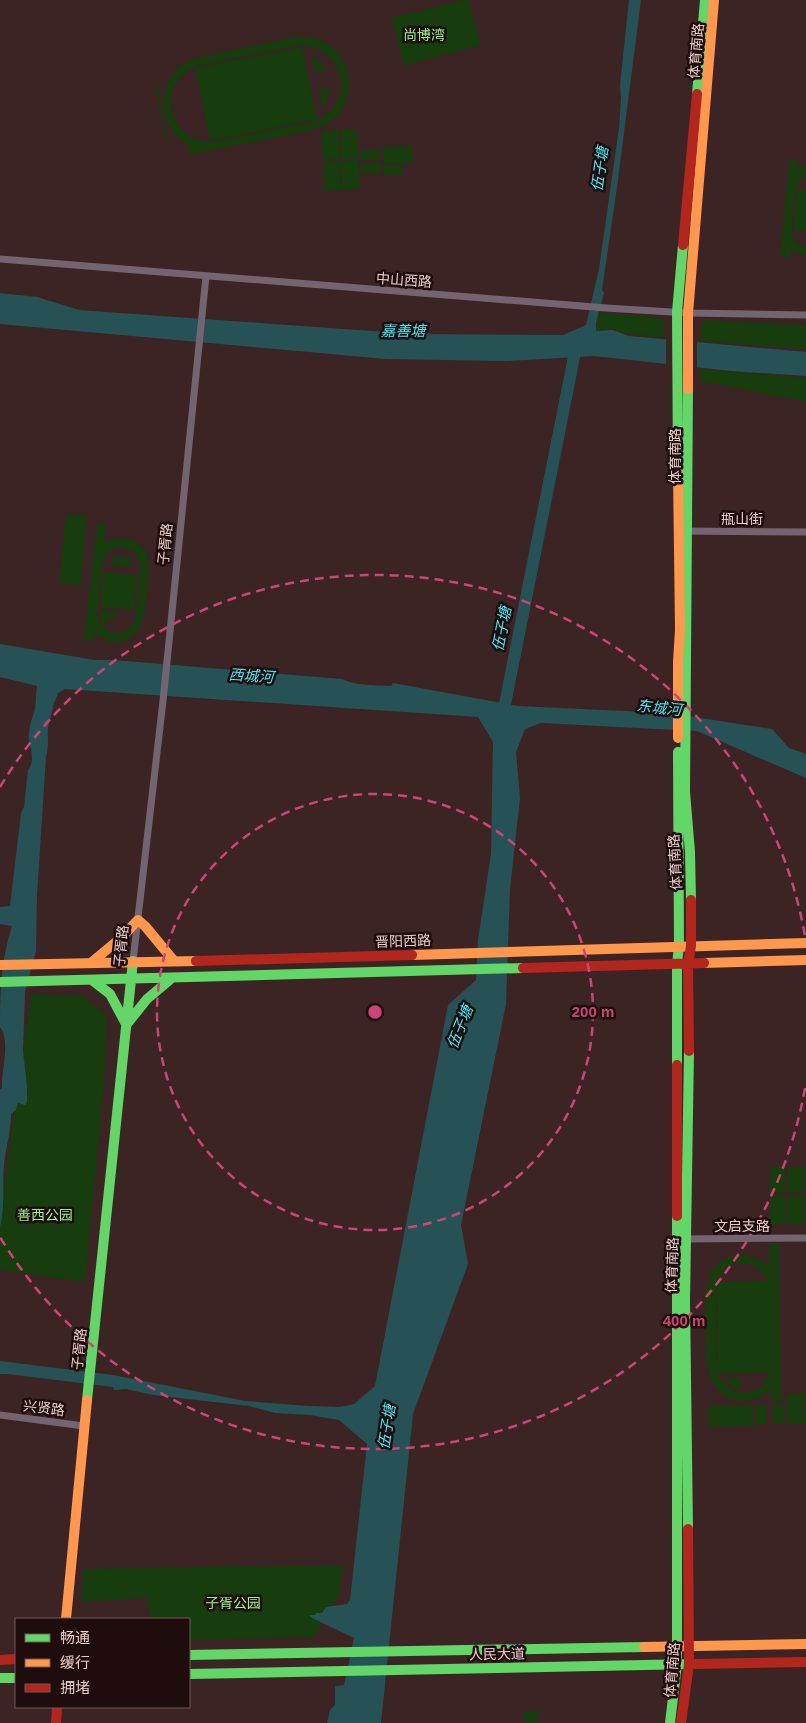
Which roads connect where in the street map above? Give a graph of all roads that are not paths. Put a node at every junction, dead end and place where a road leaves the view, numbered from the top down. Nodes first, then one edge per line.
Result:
1 (705, 0) edge
2 (714, 0) edge
3 (0, 259) edge
4 (206, 276) junction
5 (677, 312) junction
6 (688, 313) junction
7 (806, 315) edge
8 (683, 531) junction
9 (806, 532) edge
10 (681, 755) junction
11 (138, 920) junction
12 (806, 943) edge
13 (679, 946) junction
14 (691, 946) junction
15 (806, 960) edge
16 (133, 961) junction
17 (174, 961) junction
18 (92, 962) junction
19 (677, 964) junction
20 (688, 964) junction
21 (0, 965) edge
22 (131, 978) junction
23 (172, 978) junction
24 (92, 980) junction
25 (0, 982) edge
26 (126, 1025) junction
27 (806, 1238) edge
28 (683, 1239) junction
29 (0, 1415) edge
30 (84, 1426) junction
31 (66, 1618) edge
32 (806, 1644) edge
33 (678, 1646) junction
34 (689, 1646) junction
35 (190, 1655) edge
36 (15, 1659) edge
37 (0, 1660) edge
38 (806, 1662) edge
39 (677, 1664) junction
40 (689, 1664) junction
41 (190, 1674) edge
42 (0, 1678) edge
43 (15, 1678) edge
44 (57, 1708) edge
45 (56, 1723) edge
46 (670, 1723) edge
47 (681, 1723) edge

1 - 5 main road, 体育南路
2 - 6 main road, 体育南路
3 - 4 street, 中山西路
4 - 5 street, 中山西路
4 - 11 street, 子胥路
5 - 6 street, 中山西路
5 - 8 main road, 体育南路
6 - 7 street, 中山西路
6 - 8 main road, 体育南路
8 - 9 street, 甁山街
8 - 10 main road, 体育南路
10 - 13 main road, 体育南路
10 - 14 main road, 体育南路
11 - 16 street, 子胥路
11 - 17 main road
11 - 18 main road
12 - 14 main road, 晋阳西路
13 - 14 main road, 晋阳西路
13 - 17 main road, 晋阳西路
13 - 19 main road, 体育南路
14 - 20 main road, 体育南路
15 - 20 main road
16 - 17 main road, 晋阳西路
16 - 18 main road, 晋阳西路
16 - 22 main road, 子胥路
18 - 21 main road, 晋阳西路
19 - 20 main road
19 - 23 main road
19 - 28 main road, 体育南路
20 - 28 main road, 体育南路
22 - 23 main road
22 - 24 main road
22 - 26 main road, 子胥路
23 - 26 main road
24 - 25 main road
24 - 26 main road
26 - 30 main road, 子胥路
27 - 28 street, 文启支路
28 - 33 main road, 体育南路
28 - 34 main road, 体育南路
29 - 30 street, 兴贤路
30 - 31 main road, 子胥路
32 - 34 main road, 人民大道
33 - 34 main road, 人民大道
33 - 35 main road, 人民大道
33 - 39 main road, 体育南路
34 - 40 main road, 体育南路
36 - 37 main road
38 - 40 main road, 人民大道
39 - 40 main road, 人民大道
39 - 41 main road, 人民大道
39 - 46 main road, 体育南路
40 - 47 main road, 体育南路
42 - 43 main road
44 - 45 main road

